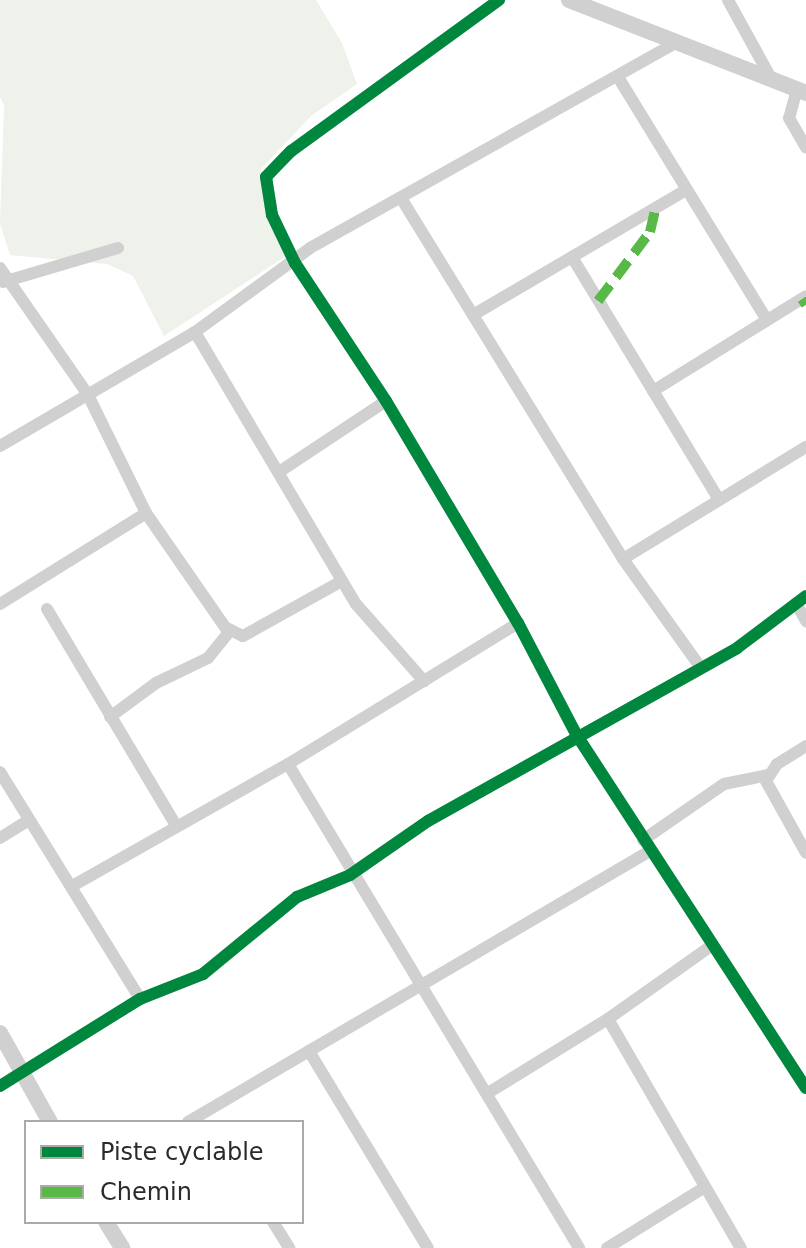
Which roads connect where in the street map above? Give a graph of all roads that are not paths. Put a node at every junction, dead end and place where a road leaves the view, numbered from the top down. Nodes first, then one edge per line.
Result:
1 (499, 0) edge
2 (569, 0) edge
3 (728, 0) edge
4 (675, 43) junction
5 (618, 77) junction
6 (772, 80) junction
7 (802, 91) edge
8 (806, 148) edge
9 (686, 190) junction
10 (401, 198) junction
11 (118, 248) dead end
12 (572, 257) junction
13 (295, 263) junction
14 (2, 277) edge
15 (806, 296) edge
16 (473, 315) junction
17 (767, 320) junction
18 (195, 332) junction
19 (653, 391) junction
20 (87, 393) junction
21 (386, 401) junction
22 (0, 446) edge
23 (806, 447) edge
24 (279, 472) junction
25 (719, 500) junction
26 (146, 513) junction
27 (623, 559) junction
28 (342, 581) junction
29 (801, 600) edge
30 (0, 604) edge
31 (47, 609) dead end
32 (806, 621) edge
33 (518, 623) junction
34 (230, 631) junction
35 (699, 665) junction
36 (424, 681) junction
37 (110, 717) junction
38 (576, 734) junction
39 (806, 746) edge
40 (288, 764) junction
41 (0, 772) edge
42 (768, 775) junction
43 (27, 821) junction
44 (175, 824) junction
45 (0, 838) edge
46 (646, 845) junction
47 (806, 853) edge
48 (350, 875) junction
49 (74, 885) junction
50 (711, 946) junction
51 (420, 986) junction
52 (140, 999) junction
53 (608, 1019) junction
54 (0, 1033) edge
55 (309, 1051) junction
56 (24, 1072) junction
57 (0, 1086) edge
58 (806, 1088) edge
59 (488, 1093) junction
60 (207, 1117) edge
61 (49, 1120) edge
62 (705, 1187) junction
63 (107, 1224) edge
64 (274, 1224) edge
65 (122, 1248) edge
66 (289, 1248) edge
67 (428, 1248) edge
68 (579, 1248) edge
69 (607, 1248) edge
70 (741, 1248) edge

1 - 13 street
2 - 4 street
3 - 6 street
4 - 5 street
4 - 6 street
5 - 9 street
5 - 10 street
6 - 7 street
7 - 8 street
9 - 12 street
9 - 17 street
10 - 13 street
10 - 16 street
11 - 14 street
12 - 16 street
12 - 19 street
13 - 18 street
13 - 21 street
14 - 20 street
15 - 17 street
16 - 27 street
17 - 19 street
18 - 20 street
18 - 24 street
19 - 25 street
20 - 22 street
20 - 26 street
21 - 24 street
21 - 33 street
23 - 25 street
24 - 28 street
25 - 27 street
26 - 30 street
26 - 34 street
27 - 35 street
28 - 34 street
28 - 36 street
29 - 32 street
29 - 35 street
31 - 37 street
33 - 36 street
33 - 38 street
34 - 37 street
35 - 38 street
36 - 40 street
37 - 44 street
38 - 46 street
38 - 48 street
39 - 42 street
40 - 44 street
40 - 48 street
41 - 43 street
42 - 46 street
42 - 47 street
43 - 45 street
43 - 49 street
44 - 49 street
46 - 50 street
46 - 51 street
48 - 51 street
48 - 52 street
49 - 52 street
50 - 53 street
50 - 58 street
51 - 55 street
51 - 59 street
52 - 56 street
53 - 59 street
53 - 62 street
54 - 56 street
55 - 60 street
55 - 67 street
56 - 57 street
56 - 61 street
59 - 68 street
62 - 69 street
62 - 70 street
63 - 65 street
64 - 66 street

